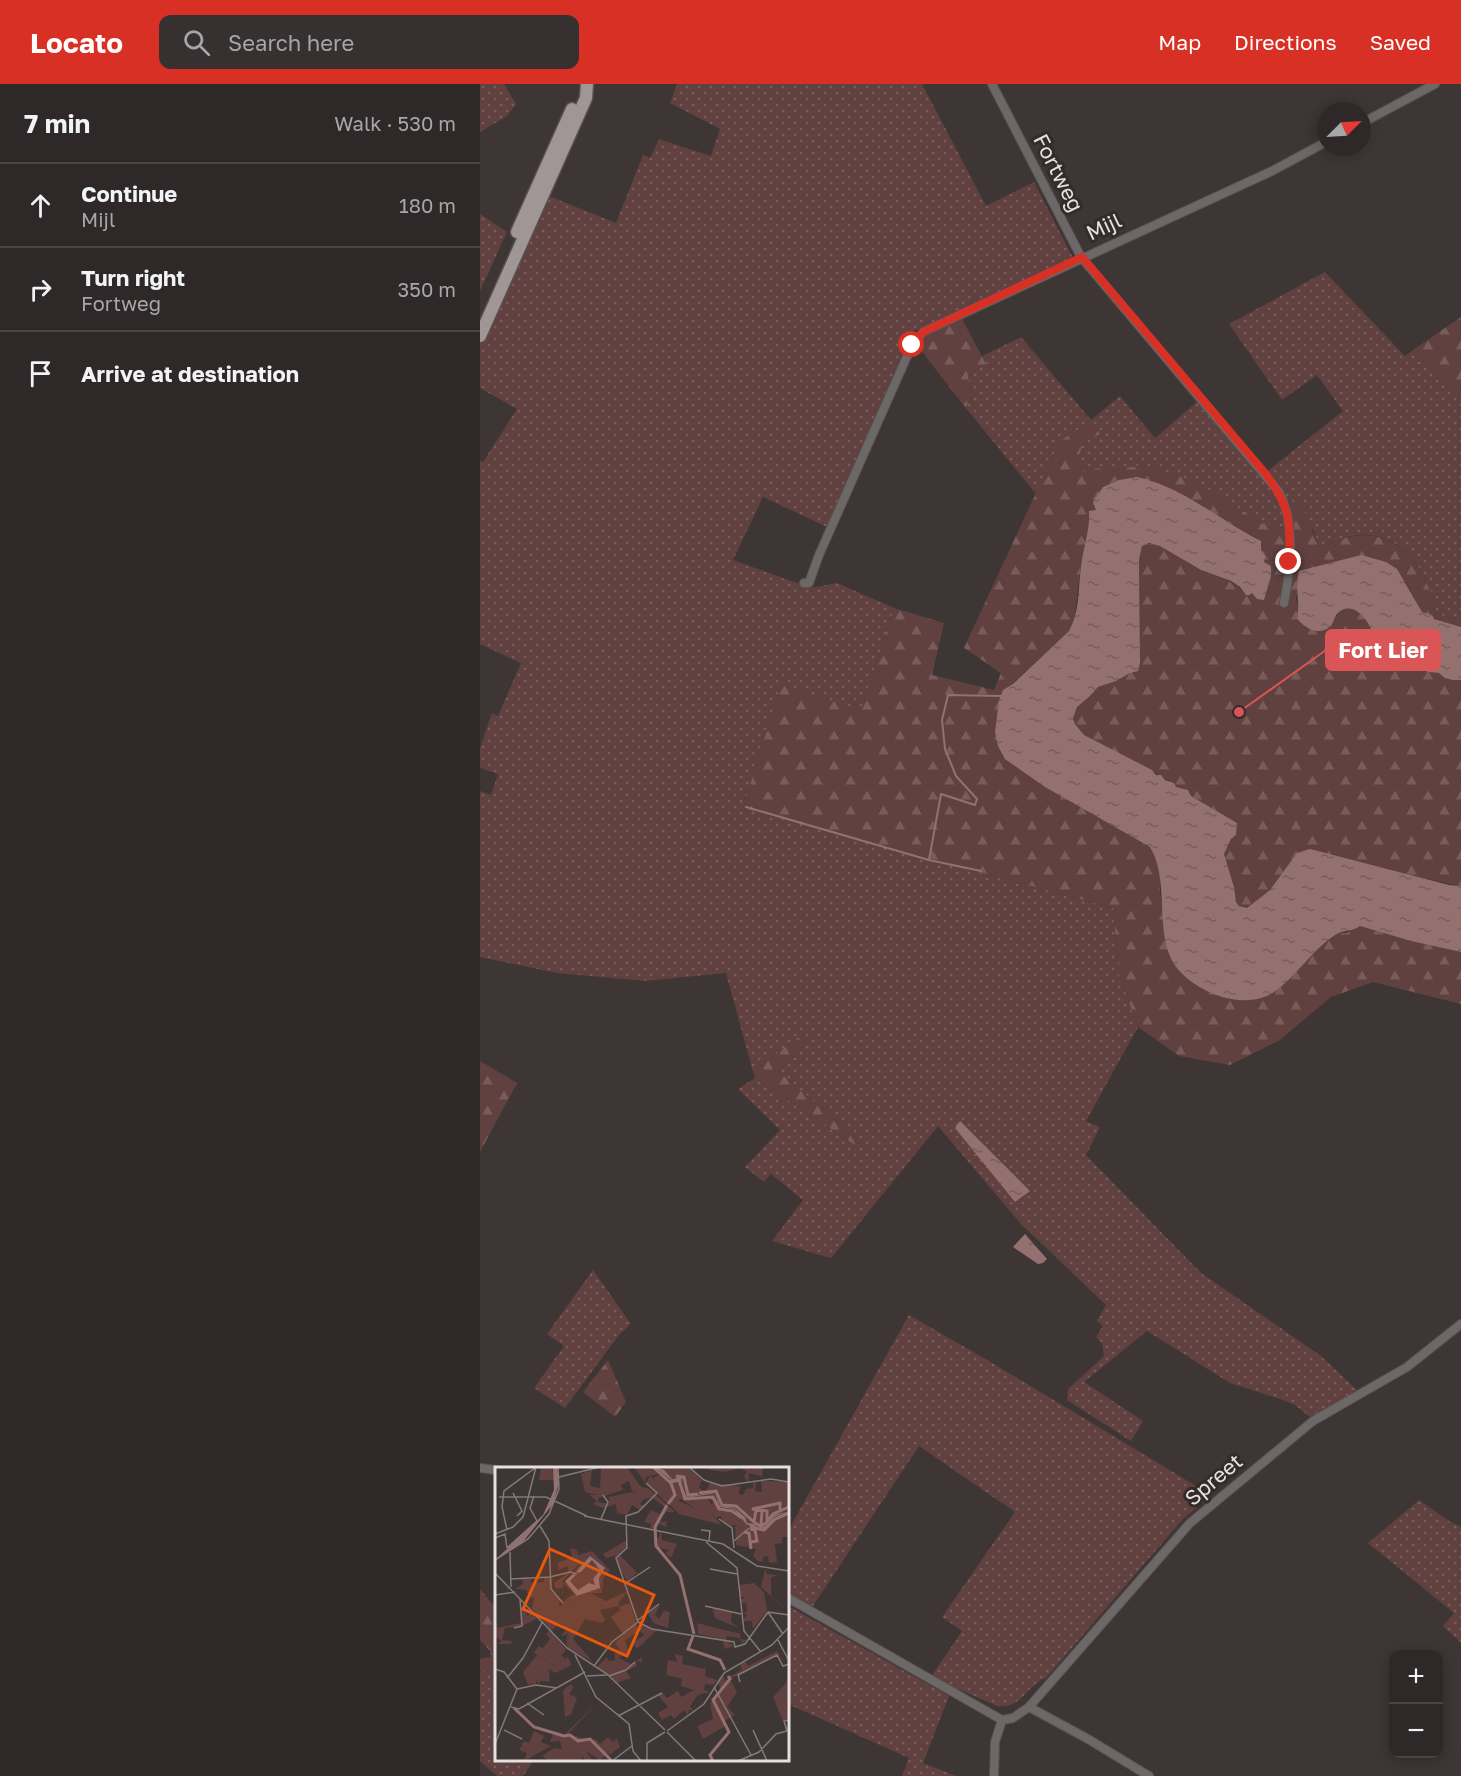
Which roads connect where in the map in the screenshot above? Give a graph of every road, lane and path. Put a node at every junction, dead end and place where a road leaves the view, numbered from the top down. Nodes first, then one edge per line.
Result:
1 (586, 84) edge
2 (992, 84) edge
3 (1436, 84) edge
4 (1371, 118) edge
5 (1317, 147) edge
6 (1082, 257) junction
7 (480, 316) edge
8 (480, 336) edge
9 (804, 584) dead end
10 (1284, 603) dead end
11 (1461, 1324) edge
12 (480, 1468) edge
13 (495, 1470) edge
14 (789, 1599) edge
15 (1029, 1707) junction
16 (1002, 1720) junction
17 (994, 1776) edge
18 (1149, 1776) edge

1 - 7 main road
1 - 8 main road
2 - 6 street, Fortweg
3 - 4 street
5 - 6 street, Mijl
6 - 9 street, Mijl
6 - 10 street, Fortweg
11 - 15 street, Spreet
12 - 13 street
14 - 16 street
15 - 16 street, Spreet
15 - 18 street
16 - 17 street

